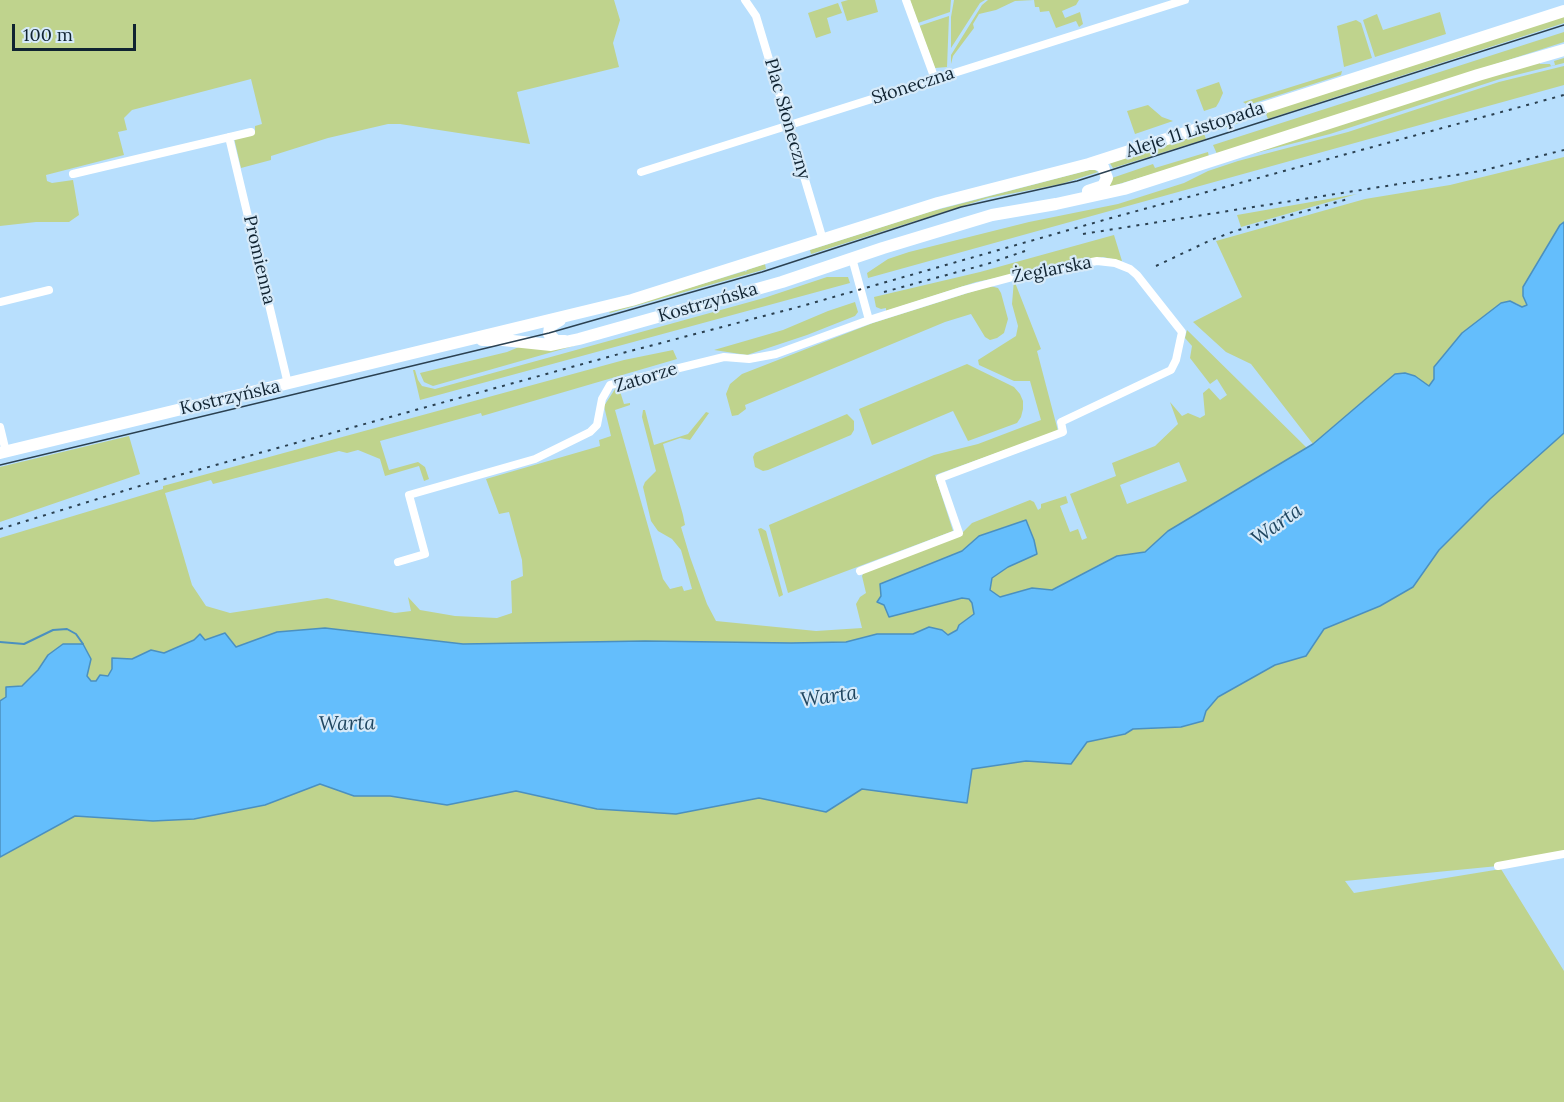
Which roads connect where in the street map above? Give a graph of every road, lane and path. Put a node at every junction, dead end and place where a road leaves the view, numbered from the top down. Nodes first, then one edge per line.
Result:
1 (745, 0) edge
2 (906, 0) edge
3 (1185, 0) edge
4 (1564, 11) edge
5 (1562, 50) edge
6 (935, 79) junction
7 (789, 126) junction
8 (251, 132) dead end
9 (229, 137) junction
10 (1089, 164) junction
11 (641, 172) dead end
12 (74, 174) dead end
13 (1017, 209) junction
14 (823, 240) junction
15 (852, 258) junction
16 (49, 290) dead end
17 (0, 302) edge
18 (578, 314) junction
19 (869, 320) junction
20 (579, 339) junction
21 (454, 344) junction
22 (288, 384) junction
23 (0, 426) edge
24 (3, 452) edge
25 (398, 562) dead end
26 (860, 571) dead end
27 (1564, 854) edge
28 (1498, 866) dead end

1 - 7 street, Plac Słoneczny
2 - 6 street
3 - 6 street, Słoneczna
4 - 10 main road, Aleje 11 Listopada
5 - 13 main road, Aleje 11 Listopada
6 - 7 street, Słoneczna
7 - 11 street, Słoneczna
7 - 14 street, Plac Słoneczny
8 - 9 street
9 - 12 street
9 - 22 street, Promienna
10 - 13 main road
10 - 14 main road, Aleje 11 Listopada
13 - 15 main road, Aleje 11 Listopada
14 - 18 main road, Kostrzyńska
15 - 19 street
15 - 20 main road, Kostrzyńska
16 - 17 street
18 - 20 main road
18 - 21 main road, Kostrzyńska
19 - 25 street, Zatorze
19 - 26 street, Żeglarska
20 - 21 main road, Kostrzyńska
21 - 22 main road, Kostrzyńska
22 - 24 main road, Kostrzyńska
23 - 24 street, Kostrzyńska
27 - 28 street

